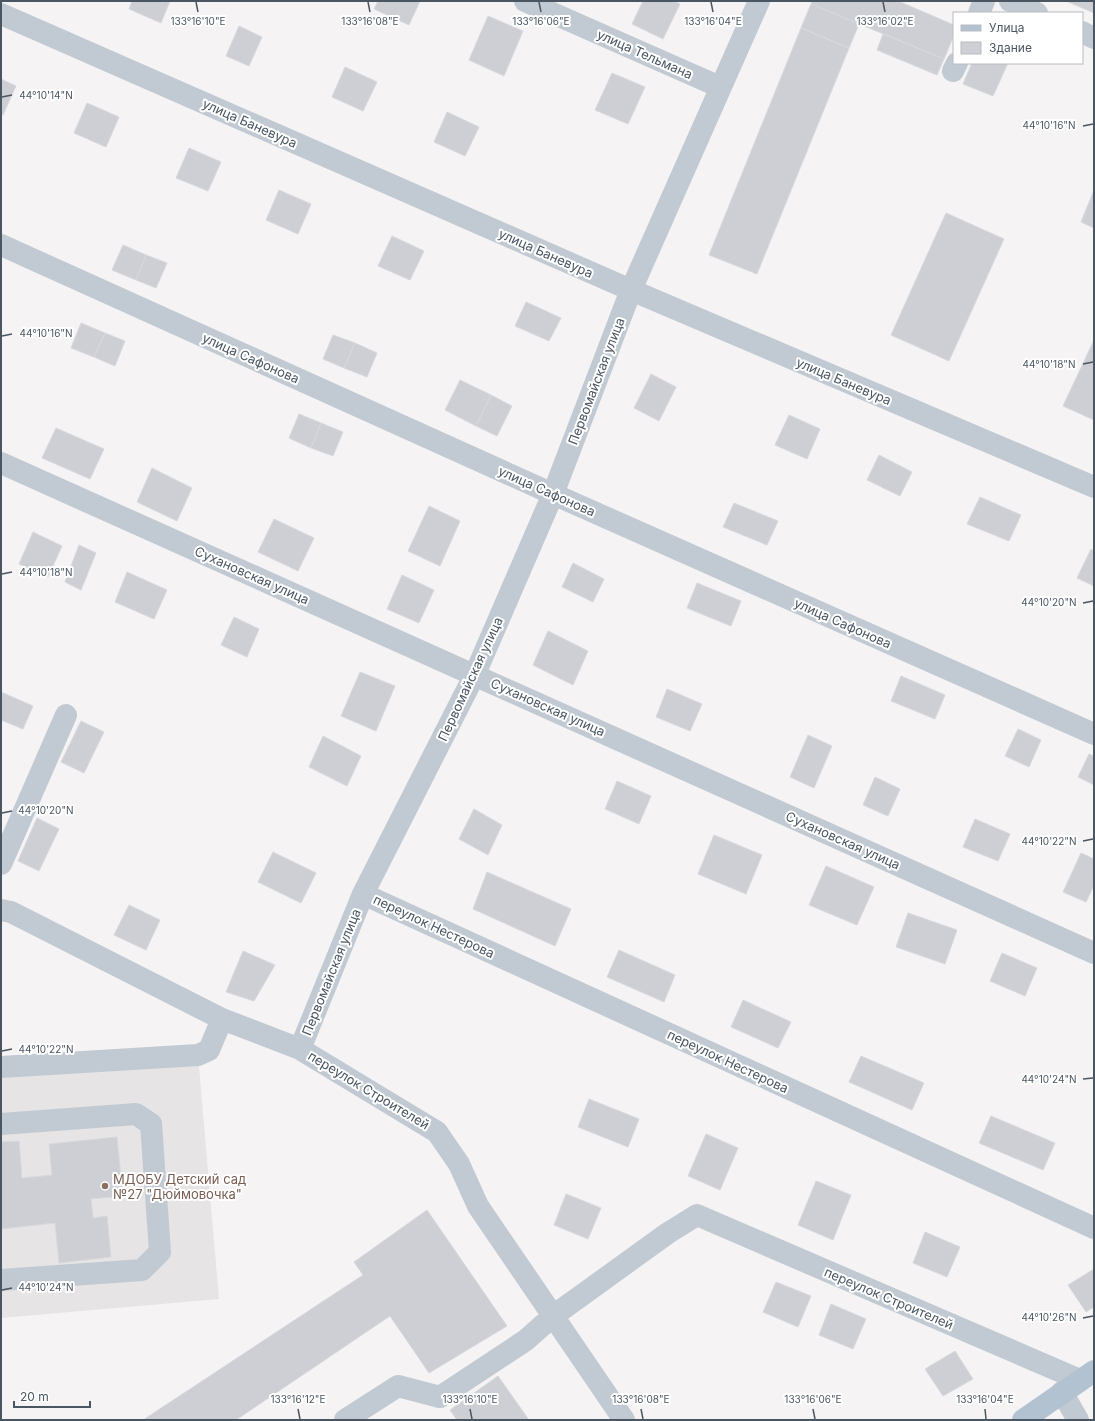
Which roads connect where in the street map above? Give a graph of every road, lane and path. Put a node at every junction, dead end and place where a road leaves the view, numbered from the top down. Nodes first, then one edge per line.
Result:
1 (525, 1) edge
2 (759, 1) edge
3 (984, 1) edge
4 (1010, 1) edge
5 (979, 12) edge
6 (1036, 12) edge
7 (1, 14) edge
8 (1083, 32) edge
9 (1094, 38) edge
10 (720, 87) junction
11 (1, 245) edge
12 (631, 290) junction
13 (1, 463) edge
14 (1094, 488) edge
15 (553, 494) junction
16 (475, 674) junction
17 (66, 715) dead end
18 (1094, 734) edge
19 (1, 864) edge
20 (363, 894) junction
21 (1, 910) edge
22 (1094, 953) edge
23 (222, 1019) junction
24 (300, 1049) junction
25 (1, 1067) edge
26 (1, 1124) edge
27 (1094, 1228) edge
28 (1, 1280) edge
29 (553, 1316) junction
30 (1087, 1376) edge
31 (1062, 1392) junction
32 (345, 1420) edge
33 (624, 1420) edge
34 (1023, 1420) edge
35 (1078, 1420) edge

1 - 10 street, улица Тельмана
2 - 10 street, Первомайская улица
3 - 5 street
4 - 6 street
7 - 12 street, улица Баневура
8 - 9 street
10 - 12 street, Первомайская улица
11 - 15 street, улица Сафонова
12 - 14 street, улица Баневура
12 - 15 street, Первомайская улица
13 - 16 street, Сухановская улица
15 - 16 street, Первомайская улица
15 - 18 street, улица Сафонова
16 - 20 street, Первомайская улица
16 - 22 street, Сухановская улица
17 - 19 street
20 - 24 street, Первомайская улица
20 - 27 street, переулок Нестерова
21 - 23 street, Первомайская улица
23 - 24 street, Первомайская улица
23 - 25 street
24 - 29 street, переулок Строителей
26 - 28 street
29 - 30 street, переулок Строителей
29 - 32 street
29 - 33 street
30 - 31 main road
31 - 34 main road
31 - 35 street

